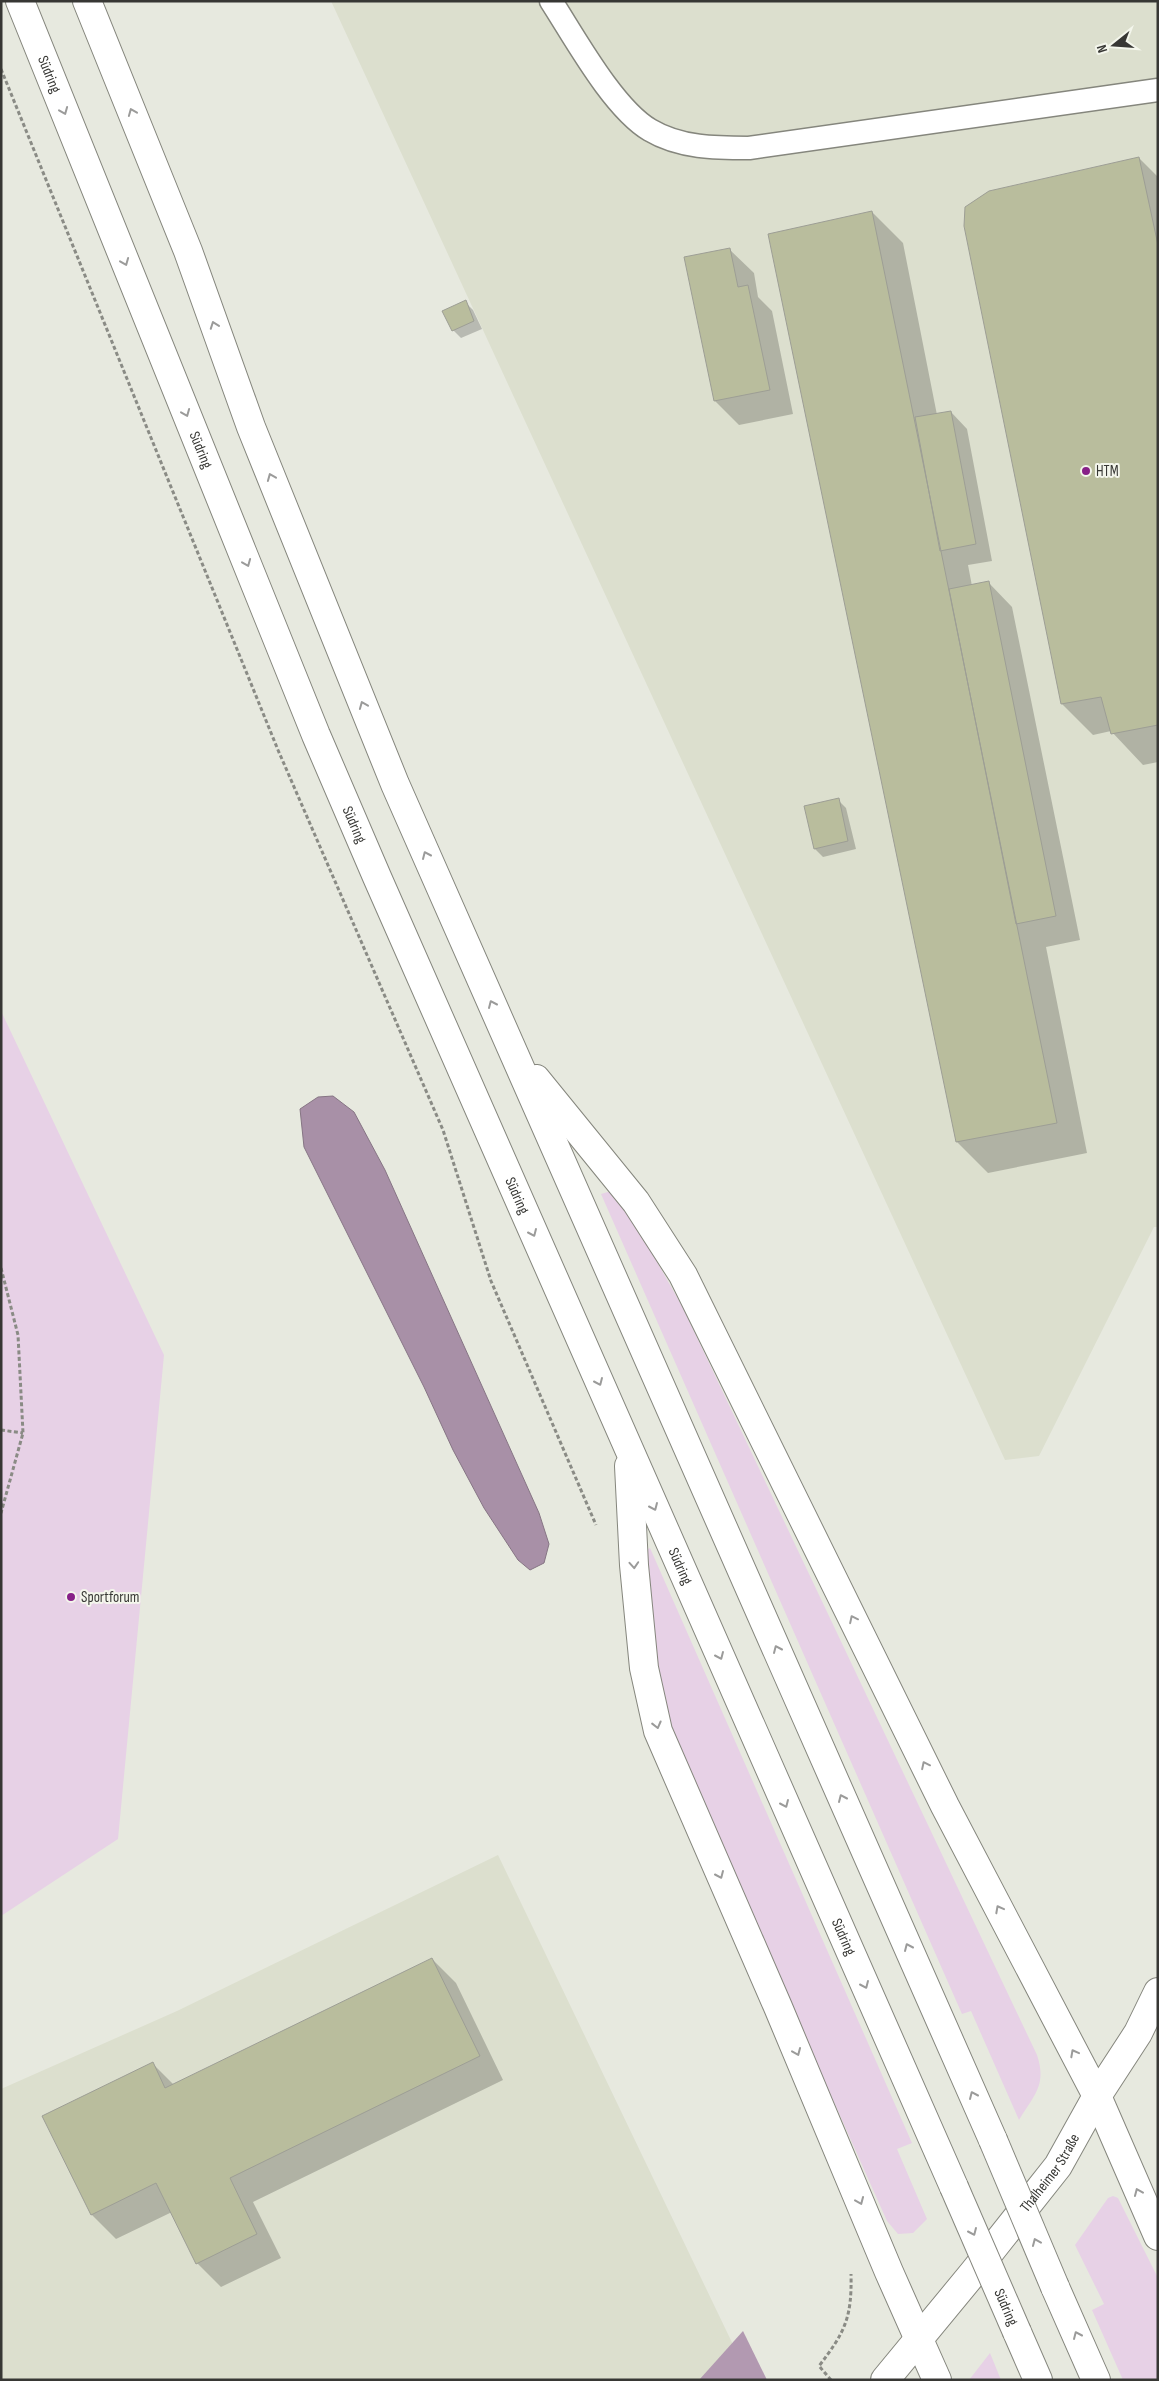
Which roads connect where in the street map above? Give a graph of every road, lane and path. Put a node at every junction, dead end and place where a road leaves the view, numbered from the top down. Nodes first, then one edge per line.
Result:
1 (20, 1) edge
2 (87, 1) edge
3 (551, 1) edge
4 (1, 69) edge
5 (1158, 90) edge
6 (512, 1048) junction
7 (1, 1268) edge
8 (1, 1430) edge
9 (23, 1432) junction
10 (627, 1446) junction
11 (1, 1513) edge
12 (599, 1532) dead end
13 (1158, 1992) edge
14 (1097, 2096) junction
15 (1158, 2236) edge
16 (850, 2266) dead end
17 (918, 2338) junction
18 (831, 2380) edge
19 (885, 2380) edge
20 (938, 2380) edge
21 (1038, 2380) edge
22 (1096, 2380) edge

1 -> 10 main road, Südring
6 -> 2 main road
3 - 5 lane
4 - 12 path
14 -> 6 main road
22 -> 6 main road, bridge
7 - 9 path
8 - 9 path
9 - 11 path
10 -> 17 main road
10 -> 21 main road, Südring, bridge
13 - 14 main road, Thalheimer Straße
15 -> 14 main road
14 - 17 main road, Thalheimer Straße
16 - 18 path
17 - 19 main road, Thalheimer Straße
17 - 20 main road

